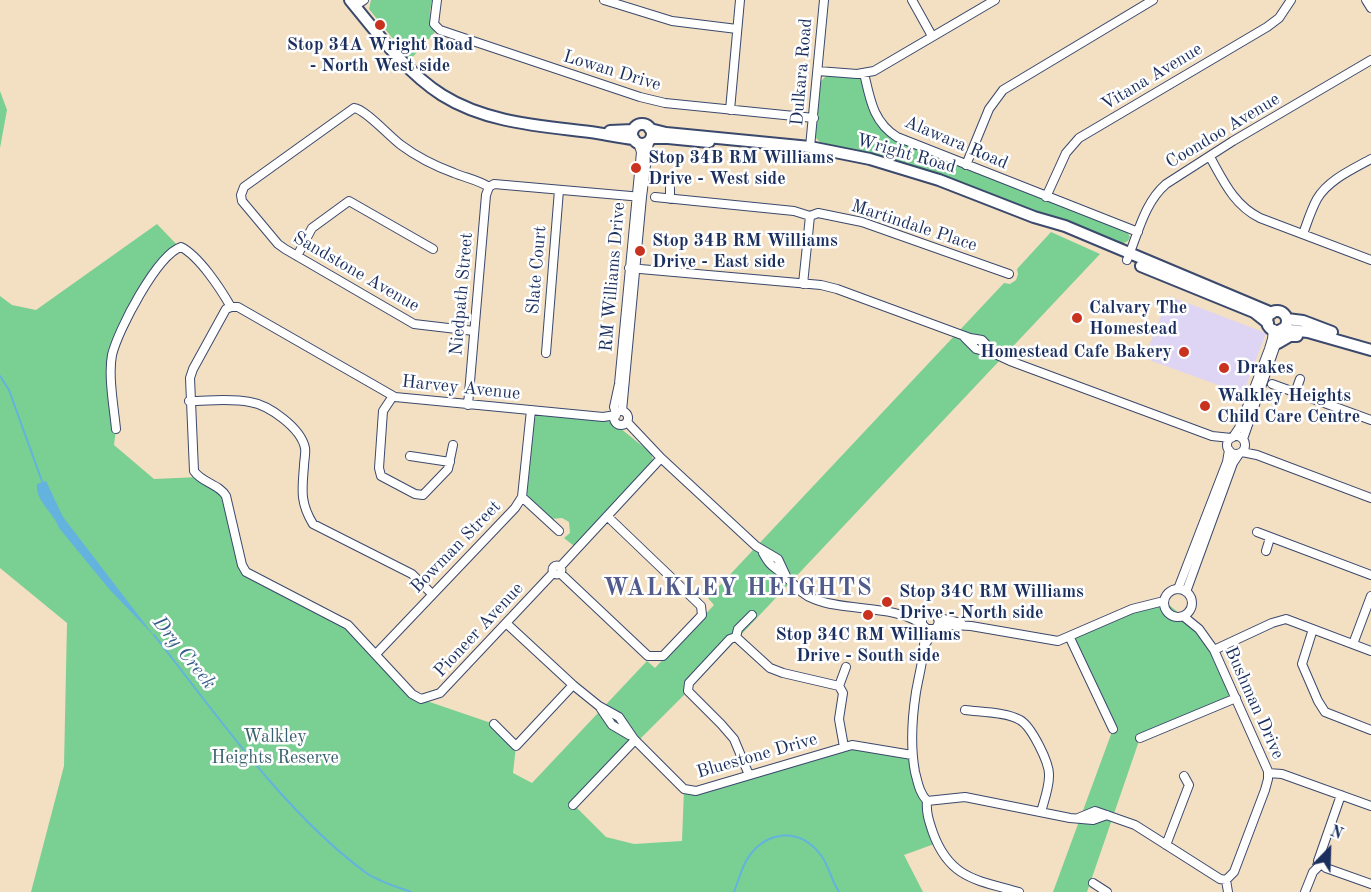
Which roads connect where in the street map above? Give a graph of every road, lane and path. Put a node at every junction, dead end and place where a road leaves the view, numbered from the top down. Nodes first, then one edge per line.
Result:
1 (437, 0) edge
2 (604, 0) edge
3 (740, 0) edge
4 (824, 0) edge
5 (912, 0) edge
6 (995, 0) edge
7 (1153, 0) edge
8 (1291, 0) edge
9 (1366, 0) edge
10 (356, 2) edge
11 (1371, 8) edge
12 (737, 29) junction
13 (932, 36) junction
14 (1371, 60) edge
15 (818, 71) junction
16 (864, 73) junction
17 (730, 110) junction
18 (814, 118) junction
19 (642, 137) junction
20 (810, 147) junction
21 (1210, 157) junction
22 (1371, 159) edge
23 (966, 165) junction
24 (489, 187) junction
25 (670, 189) dead end
26 (559, 190) junction
27 (639, 197) junction
28 (655, 197) dead end
29 (1046, 197) junction
30 (670, 199) junction
31 (810, 216) junction
32 (1138, 232) junction
33 (1303, 234) junction
34 (433, 249) dead end
35 (297, 256) junction
36 (1128, 257) junction
37 (1371, 260) edge
38 (632, 269) junction
39 (1009, 274) dead end
40 (803, 284) junction
41 (231, 306) junction
42 (1277, 324) junction
43 (474, 331) junction
44 (1278, 343) junction
45 (1342, 343) junction
46 (1371, 348) edge
47 (546, 353) dead end
48 (1300, 379) dead end
49 (1272, 384) dead end
50 (1295, 393) junction
51 (393, 396) junction
52 (189, 401) junction
53 (468, 405) junction
54 (531, 410) junction
55 (619, 418) junction
56 (1371, 420) edge
57 (116, 429) dead end
58 (1212, 436) junction
59 (1232, 437) junction
60 (1244, 441) junction
61 (453, 445) dead end
62 (1228, 448) junction
63 (1240, 453) junction
64 (1257, 455) junction
65 (410, 456) dead end
66 (661, 458) junction
67 (450, 462) junction
68 (522, 497) junction
69 (1371, 498) edge
70 (607, 516) junction
71 (559, 531) dead end
72 (1257, 532) dead end
73 (1270, 537) junction
74 (1266, 551) dead end
75 (558, 571) junction
76 (1371, 575) edge
77 (1182, 590) junction
78 (432, 594) junction
79 (1371, 596) edge
80 (1164, 605) junction
81 (1190, 610) junction
82 (752, 615) dead end
83 (1183, 616) junction
84 (939, 618) junction
85 (506, 623) junction
86 (923, 623) junction
87 (970, 626) junction
88 (935, 628) junction
89 (1199, 629) junction
90 (1313, 629) junction
91 (736, 637) junction
92 (1070, 638) junction
93 (1353, 644) junction
94 (926, 645) junction
95 (1215, 650) junction
96 (1371, 651) edge
97 (376, 654) junction
98 (846, 667) dead end
99 (573, 685) junction
100 (839, 686) junction
101 (1236, 698) junction
102 (965, 710) dead end
103 (494, 724) dead end
104 (1113, 729) dead end
105 (1371, 730) edge
106 (633, 738) junction
107 (1140, 738) dead end
108 (844, 747) junction
109 (912, 755) junction
110 (1268, 773) junction
111 (749, 775) junction
112 (1185, 776) dead end
113 (1341, 795) junction
114 (927, 801) junction
115 (573, 805) dead end
116 (1371, 806) edge
117 (1041, 812) junction
118 (1166, 845) junction
119 (1321, 864) junction
120 (1226, 880) junction
121 (1093, 883) dead end
122 (1371, 884) edge
123 (1020, 892) edge
124 (1107, 892) edge
125 (1228, 892) edge
126 (1305, 892) edge

1 - 17 street, Lowan Drive
2 - 12 street
3 - 12 street
4 - 15 street, Dulkara Road
5 - 13 street
6 - 13 street
7 - 23 street
8 - 29 street, Vitana Avenue
9 - 11 street
10 - 19 main road, Wright Road
12 - 17 street
13 - 16 street
14 - 21 street, Coondoo Avenue
15 - 16 street
15 - 18 street, Dulkara Road
16 - 23 street, Alawara Road
17 - 18 street, Lowan Drive
18 - 20 street, Dulkara Road
19 - 20 main road, Wright Road
19 - 27 street, RM Williams Drive
20 - 36 main road, Wright Road
21 - 32 street, Coondoo Avenue
21 - 33 street
22 - 33 street
23 - 29 street, Alawara Road
24 - 26 street
24 - 35 street, Sandstone Avenue
24 - 43 street, Niedpath Street
25 - 30 street
26 - 27 street
26 - 47 street, Slate Court
27 - 38 street, RM Williams Drive
28 - 30 street, Martindale Place
29 - 32 street, Alawara Road
30 - 31 street, Martindale Place
31 - 39 street, Martindale Place
31 - 40 street
32 - 36 street, Coondoo Avenue
33 - 37 street
34 - 35 street
35 - 43 street, Sandstone Avenue
36 - 42 main road, Wright Road
38 - 40 street
38 - 55 street, RM Williams Drive
40 - 58 street
41 - 51 street, Harvey Avenue
41 - 52 street
41 - 57 street
42 - 44 street
42 - 45 main road, Wright Road
42 - 46 main road, Wright Road
42 - 59 street
43 - 53 street, Niedpath Street
44 - 45 main road
44 - 60 street
45 - 46 main road, Wright Road
48 - 50 street
49 - 50 street
50 - 56 street
51 - 53 street, Harvey Avenue
51 - 67 street
52 - 78 street
52 - 97 street
53 - 54 street, Harvey Avenue
54 - 55 street, Harvey Avenue
54 - 68 street, Bowman Street
55 - 66 street
58 - 59 street
58 - 62 street
59 - 60 street
59 - 62 street
60 - 63 street
60 - 64 street
61 - 67 street
62 - 63 street
62 - 77 street
63 - 64 street
63 - 77 street
64 - 69 street
65 - 67 street
66 - 70 street, Pioneer Avenue
66 - 86 street
68 - 71 street
68 - 78 street, Bowman Street
70 - 75 street, Pioneer Avenue
70 - 75 street
72 - 73 street
73 - 74 street
73 - 76 street
75 - 85 street, Pioneer Avenue
77 - 80 street
77 - 81 street
78 - 97 street, Bowman Street
79 - 93 street
80 - 83 street
80 - 92 street
81 - 83 street
81 - 89 street, Bushman Drive
82 - 91 street
83 - 89 street, Bushman Drive
84 - 86 street
84 - 87 street
84 - 88 street
85 - 97 street, Pioneer Avenue
85 - 99 street, Bluestone Drive
86 - 88 street
86 - 94 street
87 - 88 street
87 - 92 street
88 - 94 street
89 - 95 street, Bushman Drive
90 - 93 street
90 - 95 street
90 - 105 street
91 - 100 street
91 - 111 street
92 - 104 street
93 - 96 street
94 - 109 street
95 - 101 street, Bushman Drive
98 - 100 street
99 - 103 street
99 - 106 street, Bluestone Drive
100 - 108 street
101 - 107 street
101 - 110 street, Bushman Drive
102 - 117 street
106 - 111 street, Bluestone Drive
106 - 115 street
108 - 109 street, Bluestone Drive
108 - 111 street, Bluestone Drive
109 - 114 street
110 - 113 street
110 - 120 street, Bushman Drive
112 - 118 street
113 - 116 street
113 - 119 street
114 - 117 street
114 - 123 street
117 - 118 street
118 - 120 street
119 - 122 street
119 - 126 street
120 - 125 street
121 - 124 street

